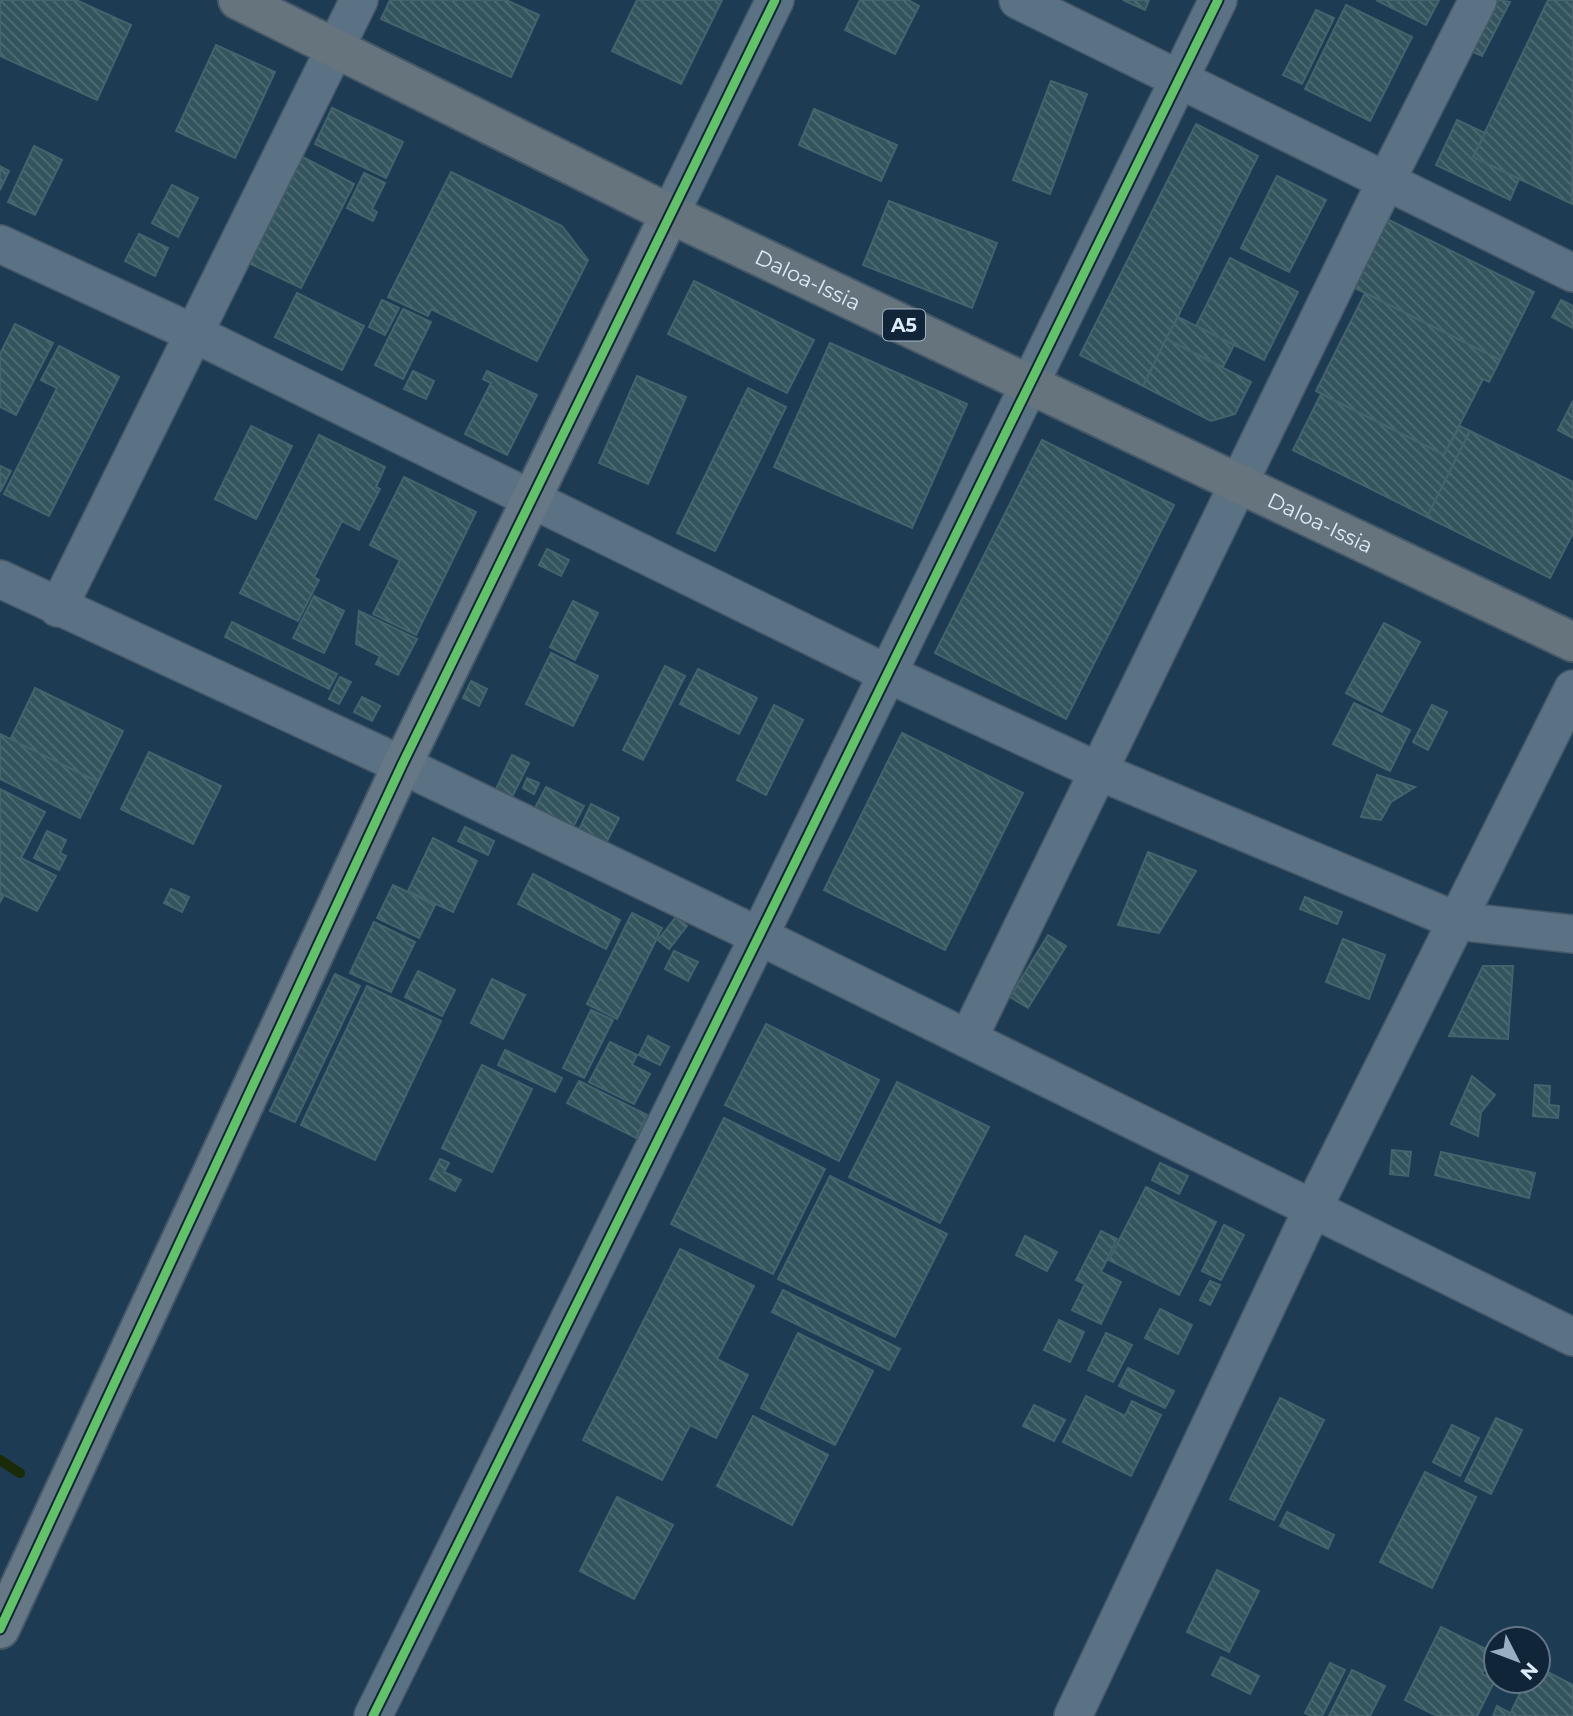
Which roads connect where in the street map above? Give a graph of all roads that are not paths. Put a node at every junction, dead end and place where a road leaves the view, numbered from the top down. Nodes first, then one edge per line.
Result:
1 (238, 0) edge
2 (359, 0) edge
3 (775, 0) edge
4 (1018, 0) edge
5 (1218, 0) edge
6 (1478, 0) edge
7 (337, 49) junction
8 (1180, 78) junction
9 (1385, 181) junction
10 (670, 214) junction
11 (0, 244) edge
12 (1573, 273) edge
13 (193, 333) junction
14 (1029, 385) junction
15 (1240, 483) junction
16 (530, 500) junction
17 (0, 579) edge
18 (58, 608) junction
19 (1573, 642) edge
20 (888, 674) junction
21 (1573, 689) edge
22 (402, 765) junction
23 (1098, 771) junction
24 (1457, 921) junction
25 (1573, 934) edge
26 (759, 936) junction
27 (968, 1039) junction
28 (1313, 1208) junction
29 (1573, 1337) edge
30 (0, 1629) edge
31 (373, 1716) edge
32 (1073, 1716) edge

1 - 7 main road, Daloa-Issia / A5
2 - 7 street
3 - 10 street
4 - 8 street
5 - 8 street
6 - 9 street
7 - 10 main road, Daloa-Issia / A5
7 - 13 street
8 - 9 street
8 - 14 street
9 - 12 street
9 - 15 street
10 - 14 main road, Daloa-Issia / A5
10 - 16 street
11 - 13 street
13 - 16 street
13 - 18 street
14 - 15 main road, Daloa-Issia / A5
14 - 20 street
15 - 19 main road, Daloa-Issia / A5
15 - 23 street
16 - 20 street
16 - 22 street
17 - 18 street
18 - 22 street
20 - 23 street
20 - 26 street
21 - 24 street
22 - 26 street
22 - 30 street
23 - 24 street
23 - 27 street
24 - 25 street
24 - 28 street
26 - 27 street
26 - 31 street
27 - 28 street
28 - 29 street
28 - 32 street

